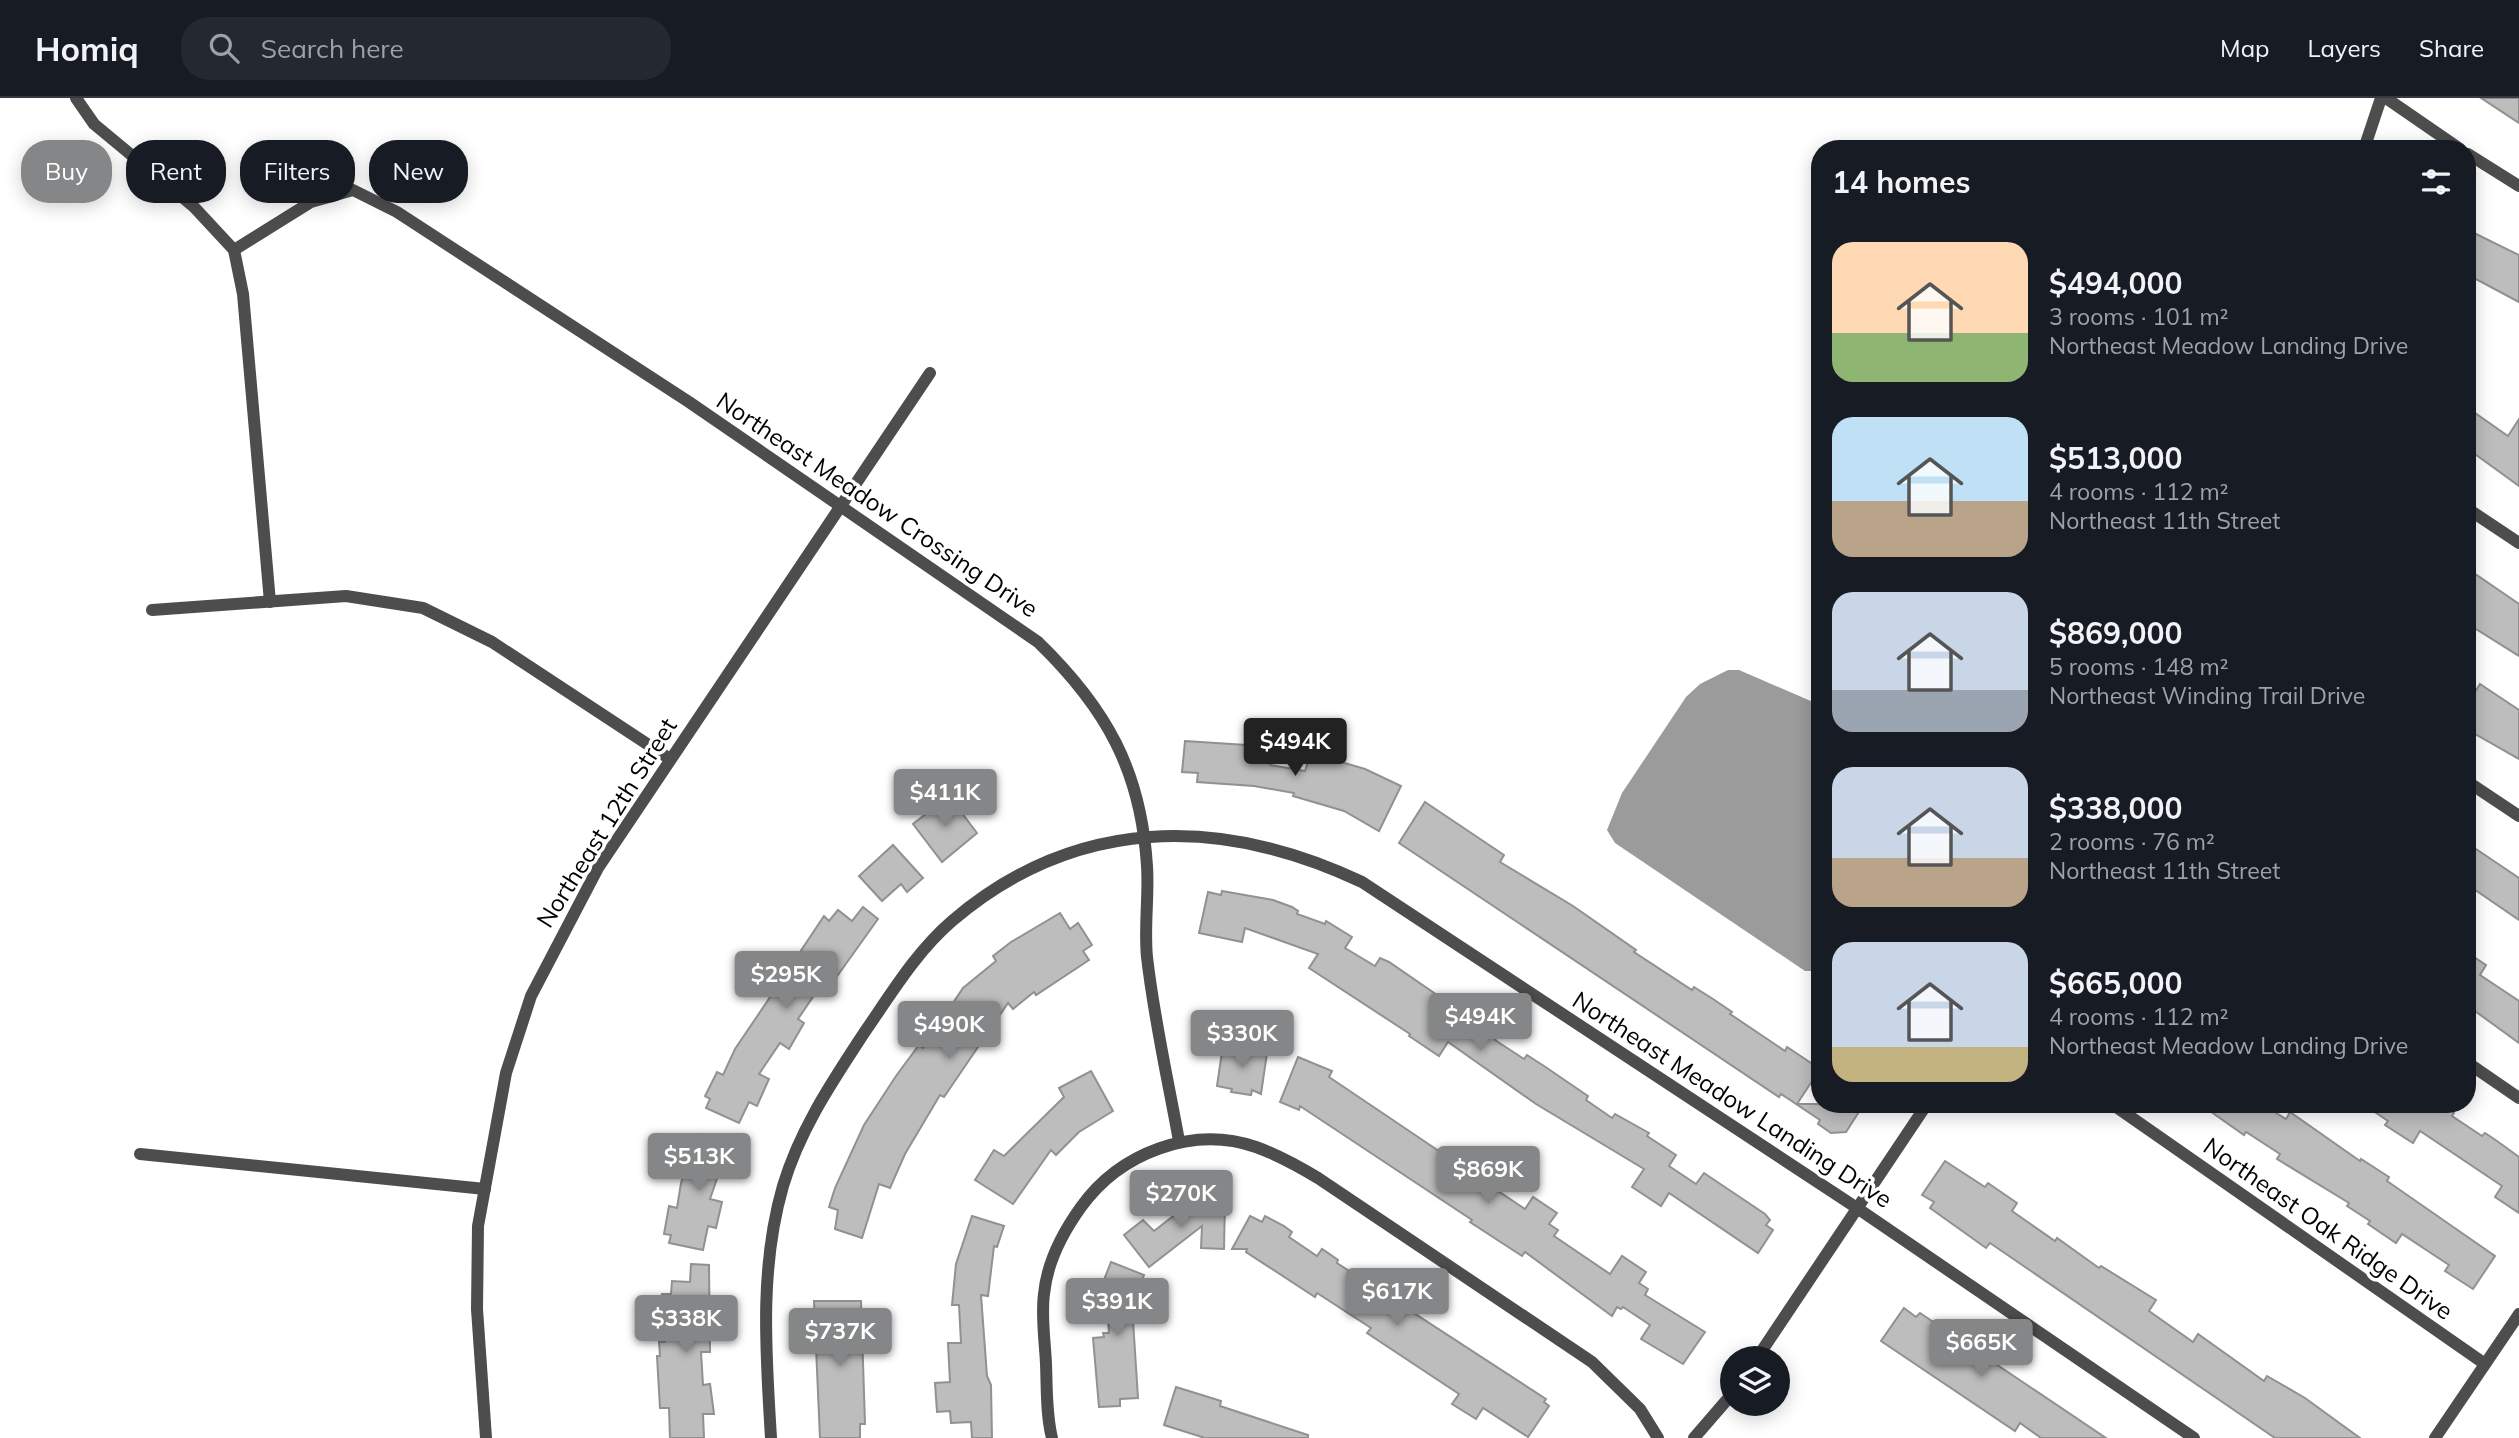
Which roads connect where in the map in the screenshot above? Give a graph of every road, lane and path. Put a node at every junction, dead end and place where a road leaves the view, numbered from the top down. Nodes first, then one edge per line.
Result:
1 (76, 98) edge
2 (2384, 98) edge
3 (2368, 140) edge
4 (2447, 140) edge
5 (2476, 159) edge
6 (2519, 186) edge
7 (234, 250) junction
8 (930, 373) dead end
9 (839, 504) junction
10 (2476, 514) edge
11 (2519, 543) edge
12 (270, 602) junction
13 (152, 610) dead end
14 (670, 759) junction
15 (2476, 787) edge
16 (2519, 816) edge
17 (1143, 837) junction
18 (2476, 1068) edge
19 (2519, 1098) edge
20 (1921, 1113) edge
21 (2125, 1113) edge
22 (1179, 1141) junction
23 (140, 1154) dead end
24 (485, 1189) junction
25 (1857, 1208) junction
26 (2519, 1314) edge
27 (1765, 1346) edge
28 (2485, 1364) junction
29 (1720, 1408) edge
30 (486, 1438) edge
31 (771, 1438) edge
32 (1052, 1438) edge
33 (1658, 1438) edge
34 (1694, 1438) edge
35 (2194, 1438) edge
36 (2435, 1438) edge

1 - 7 street
2 - 3 street
2 - 4 street
5 - 6 street
7 - 9 street, Northeast Meadow Crossing Drive
7 - 12 street
8 - 9 street, Northeast 12th Street
9 - 14 street, Northeast 12th Street
9 - 17 street, Northeast Meadow Crossing Drive
10 - 11 street
12 - 13 street
12 - 14 street
14 - 24 street, Northeast 12th Street
15 - 16 street
17 - 22 street, Northeast Meadow Crossing Drive
17 - 25 street, Northeast Meadow Landing Drive
17 - 31 street, Northeast Meadow Landing Drive
18 - 19 street
20 - 25 street
21 - 28 street, Northeast Oak Ridge Drive
22 - 32 street
22 - 33 street
23 - 24 street
24 - 30 street, Northeast 12th Street
25 - 27 street
25 - 35 street, Northeast Meadow Landing Drive
26 - 28 street
28 - 36 street
29 - 34 street

